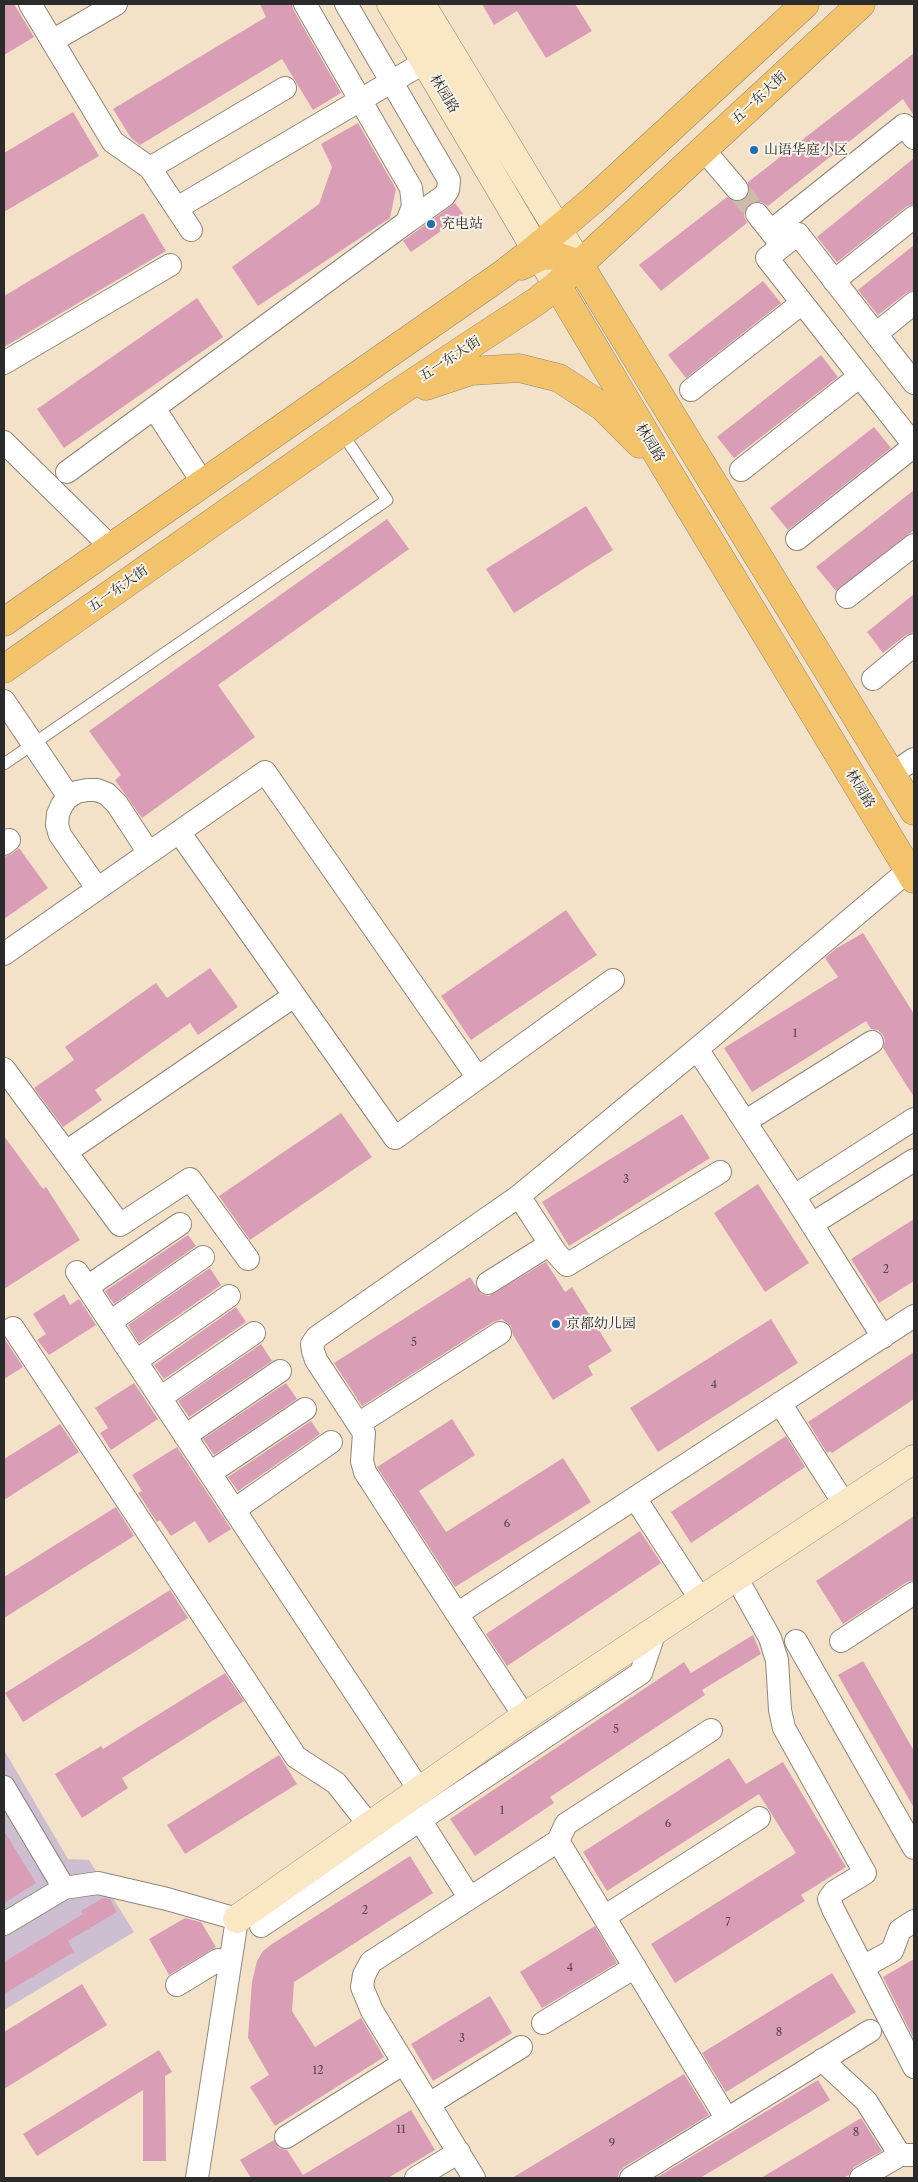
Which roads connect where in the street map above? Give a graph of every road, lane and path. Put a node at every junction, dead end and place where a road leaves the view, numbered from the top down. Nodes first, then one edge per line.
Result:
1 (30, 4) edge
2 (116, 4) edge
3 (305, 4) edge
4 (346, 4) edge
5 (391, 4) edge
6 (421, 4) edge
7 (805, 4) edge
8 (861, 4) edge
9 (52, 41) junction
10 (426, 62) junction
11 (392, 82) junction
12 (285, 88) dead end
13 (360, 100) junction
14 (914, 138) edge
15 (704, 150) junction
16 (150, 168) junction
17 (738, 189) tunnel mouth
18 (177, 208) junction
19 (914, 217) edge
20 (407, 222) junction
21 (191, 230) dead end
22 (558, 230) junction
23 (770, 231) junction
24 (538, 253) junction
25 (579, 264) junction
26 (170, 265) dead end
27 (834, 281) junction
28 (557, 285) junction
29 (802, 303) junction
30 (914, 303) edge
31 (876, 334) junction
32 (4, 363) edge
33 (860, 376) junction
34 (914, 381) edge
35 (692, 390) dead end
36 (393, 396) junction
37 (154, 408) junction
38 (342, 433) junction
39 (4, 442) edge
40 (914, 445) edge
41 (667, 470) junction
42 (741, 470) dead end
43 (67, 472) dead end
44 (203, 483) junction
45 (797, 539) dead end
46 (914, 544) edge
47 (111, 547) junction
48 (846, 597) dead end
49 (4, 622) edge
50 (914, 645) edge
51 (4, 669) edge
52 (872, 679) dead end
53 (4, 701) edge
54 (34, 743) junction
55 (914, 759) edge
56 (4, 764) edge
57 (892, 774) junction
58 (69, 797) junction
59 (914, 811) edge
60 (179, 832) junction
61 (150, 852) junction
62 (912, 874) edge
63 (98, 888) junction
64 (4, 954) edge
65 (613, 980) dead end
66 (294, 996) junction
67 (872, 1042) dead end
68 (697, 1049) junction
69 (4, 1069) edge
70 (478, 1078) junction
71 (914, 1119) edge
72 (746, 1121) junction
73 (66, 1152) junction
74 (914, 1160) edge
75 (720, 1172) dead end
76 (519, 1196) junction
77 (794, 1196) junction
78 (180, 1224) dead end
79 (812, 1224) junction
80 (550, 1244) junction
81 (203, 1257) dead end
82 (248, 1259) dead end
83 (488, 1283) dead end
84 (229, 1296) dead end
85 (914, 1316) edge
86 (110, 1322) junction
87 (13, 1328) dead end
88 (254, 1333) dead end
89 (500, 1333) dead end
90 (883, 1337) junction
91 (136, 1361) junction
92 (280, 1371) dead end
93 (160, 1398) junction
94 (780, 1403) junction
95 (305, 1409) dead end
96 (358, 1424) junction
97 (185, 1436) junction
98 (331, 1442) dead end
99 (913, 1463) edge
100 (210, 1473) junction
101 (635, 1498) junction
102 (845, 1505) junction
103 (234, 1510) junction
104 (736, 1577) junction
105 (914, 1593) edge
106 (701, 1600) junction
107 (457, 1614) junction
108 (655, 1631) junction
109 (796, 1641) dead end
110 (841, 1641) dead end
111 (525, 1717) junction
112 (711, 1730) dead end
113 (4, 1787) edge
114 (420, 1790) junction
115 (759, 1818) dead end
116 (420, 1820) junction
117 (370, 1826) junction
118 (558, 1841) junction
119 (914, 1848) edge
120 (64, 1888) junction
121 (470, 1897) junction
122 (604, 1917) junction
123 (249, 1922) junction
124 (914, 1922) edge
125 (4, 1924) edge
126 (218, 1960) dead end
127 (635, 1967) junction
128 (863, 1967) junction
129 (225, 1993) junction
130 (543, 2023) dead end
131 (870, 2031) dead end
132 (521, 2047) dead end
133 (822, 2060) junction
134 (404, 2063) junction
135 (914, 2067) edge
136 (429, 2104) junction
137 (727, 2119) junction
138 (286, 2137) dead end
139 (458, 2152) junction
140 (907, 2155) edge
141 (198, 2178) edge
142 (416, 2178) edge
143 (474, 2178) edge
144 (631, 2178) edge
145 (862, 2178) edge

1 - 9 street
2 - 9 street
3 - 13 street
4 - 11 street
5 - 10 street, 林园路
6 - 22 street, 林园路
7 - 22 main road
8 - 15 main road, 五一东大街
9 - 16 street
10 - 11 street
10 - 24 street, 林园路
11 - 13 street
11 - 20 street
12 - 16 street
13 - 18 street
13 - 20 street
14 - 23 street
15 - 17 street
15 - 25 main road, 五一东大街
16 - 18 street
18 - 21 street
19 - 27 street
20 - 37 street
22 - 24 main road
22 - 25 street, 林园路
23 - 27 street
23 - 29 street
24 - 25 main road
24 - 28 street, 林园路
24 - 44 main road
25 - 28 main road, 五一东大街
25 - 57 main road, 林园路
26 - 32 street
27 - 31 street
28 - 36 main road, 五一东大街
28 - 41 main road, 林园路
29 - 33 street
29 - 35 street
30 - 31 street
31 - 34 street
33 - 40 street
33 - 42 street
36 - 38 main road, 五一东大街
36 - 41 main road
37 - 43 street
37 - 44 street
38 - 51 main road, 五一东大街
38 - 54 lane
39 - 47 street
40 - 45 street
41 - 62 main road, 林园路
44 - 47 main road
46 - 48 street
47 - 49 main road
50 - 52 street
53 - 54 street
54 - 56 lane
54 - 58 street
55 - 57 street
57 - 59 main road, 林园路
58 - 61 street
58 - 63 street
60 - 61 street
60 - 66 street
60 - 70 street
61 - 63 street
62 - 68 street
63 - 64 street
65 - 70 street
66 - 70 street
66 - 73 street
67 - 72 street
68 - 72 street
68 - 76 street
69 - 73 street
71 - 77 street
72 - 77 street
73 - 82 street
74 - 79 street
75 - 80 street
76 - 80 street
76 - 96 street
77 - 79 street
78 - 86 street
79 - 90 street
80 - 83 street
81 - 86 street
84 - 91 street
85 - 90 street
86 - 91 street
87 - 117 street
88 - 93 street
89 - 96 street
90 - 94 street
91 - 93 street
92 - 97 street
93 - 97 street
94 - 101 street
94 - 102 street
95 - 100 street
96 - 107 street
97 - 100 street
98 - 103 street
99 - 102 street
100 - 103 street
101 - 106 street
101 - 107 street
102 - 104 street
103 - 114 street
104 - 106 street
104 - 128 street
105 - 110 street
106 - 108 street
107 - 111 street
108 - 111 street
108 - 116 street
109 - 119 street
111 - 114 street
112 - 118 street
113 - 120 street
114 - 117 street
115 - 122 street
116 - 121 street
116 - 123 street
117 - 123 street
118 - 121 street
118 - 122 street
120 - 123 street
120 - 125 street
121 - 134 street
122 - 127 street
123 - 129 street
124 - 128 street
126 - 129 street
127 - 130 street
127 - 137 street
128 - 135 street
129 - 141 street
131 - 133 street
132 - 136 street
133 - 137 street
133 - 140 street
134 - 136 street
134 - 138 street
136 - 139 street
137 - 144 street
139 - 142 street
139 - 143 street
140 - 145 street

